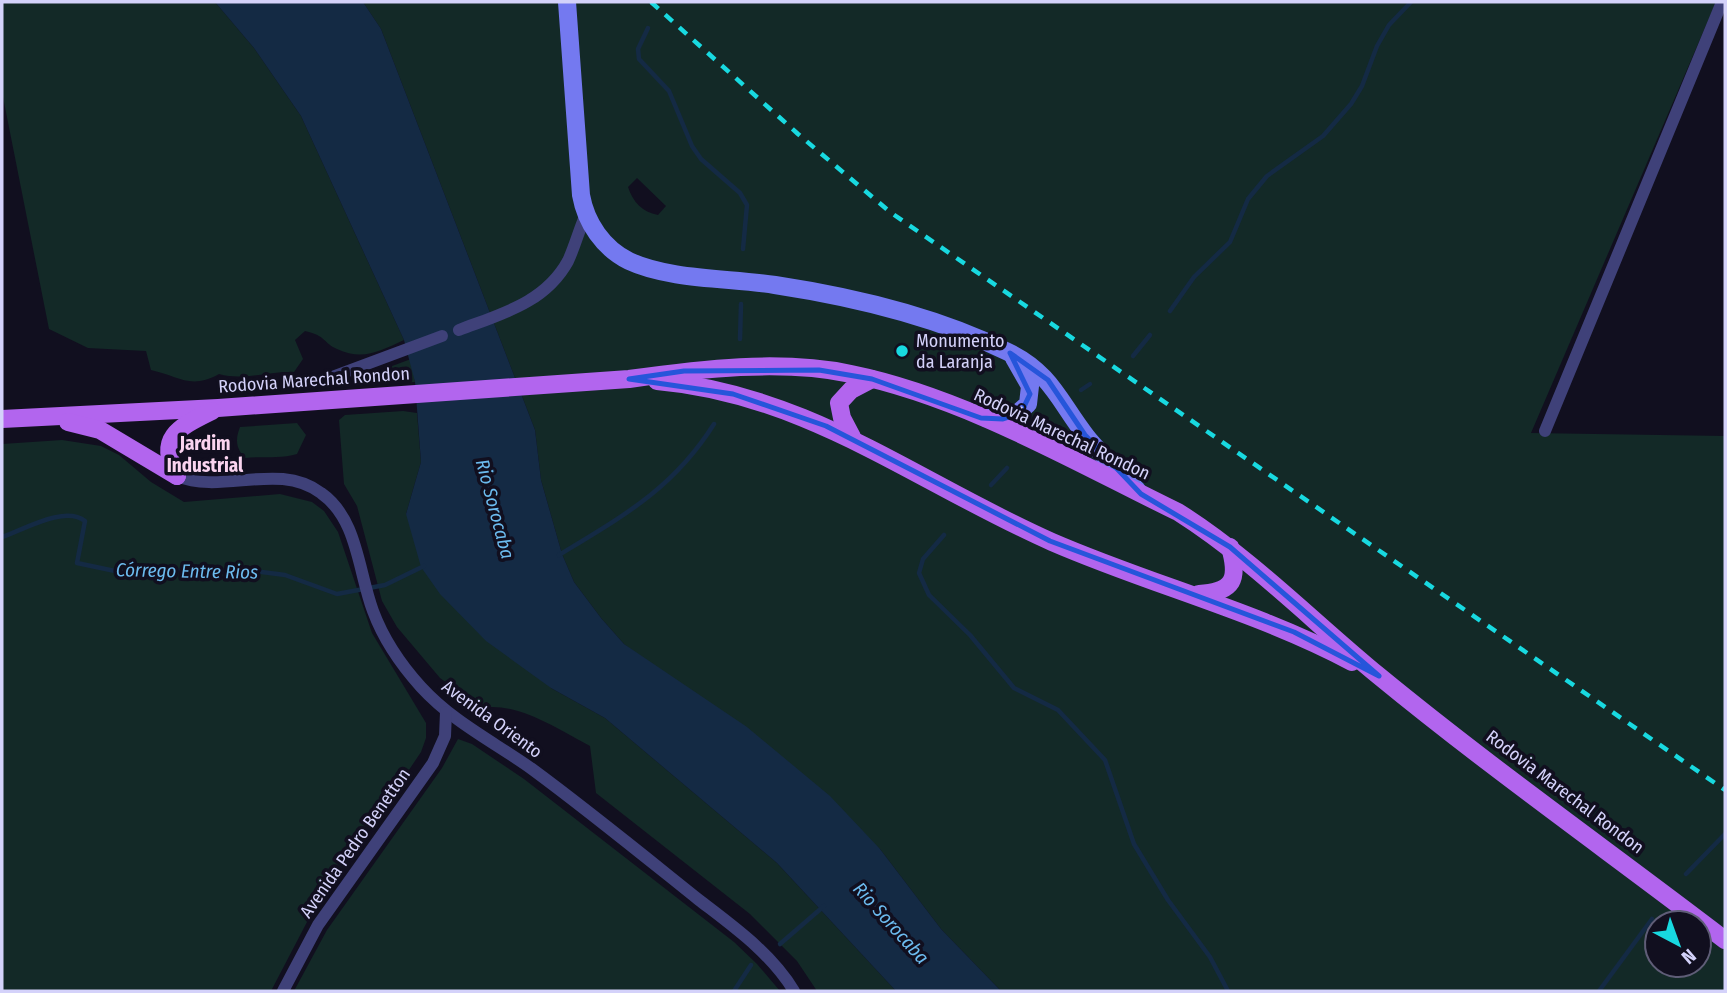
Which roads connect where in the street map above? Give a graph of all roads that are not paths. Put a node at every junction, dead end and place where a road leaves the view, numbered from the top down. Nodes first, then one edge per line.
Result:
1 (1722, 2) edge
2 (566, 6) edge
3 (586, 215) junction
4 (459, 330) dead end
5 (442, 336) dead end
6 (1010, 353) junction
7 (331, 377) dead end
8 (629, 379) junction
9 (872, 379) junction
10 (218, 408) junction
11 (33, 417) junction
12 (6, 418) edge
13 (981, 418) junction
14 (1545, 431) dead end
15 (852, 438) junction
16 (177, 476) junction
17 (1141, 494) junction
18 (1230, 547) junction
19 (1193, 595) junction
20 (1379, 676) junction
21 (446, 712) junction
22 (1725, 940) edge
23 (282, 991) edge
24 (794, 991) edge

1 - 14 street
2 - 3 main road
3 - 4 street
3 - 6 main road
5 - 7 street
6 - 13 main road
6 - 17 main road
8 - 9 main road, Rodovia Marechal Rondon
8 - 10 main road, Rodovia Marechal Rondon
8 - 15 main road, Rodovia Marechal Rondon
9 - 13 main road, Rodovia Marechal Rondon
9 - 15 main road
10 - 11 main road, Rodovia Marechal Rondon
10 - 16 main road
11 - 12 main road, Rodovia Marechal Rondon
11 - 16 main road
13 - 17 main road, Rodovia Marechal Rondon
15 - 19 main road, Rodovia Marechal Rondon
16 - 21 street, Avenida Oriento
17 - 18 main road, Rodovia Marechal Rondon
18 - 19 main road
18 - 20 main road, Rodovia Marechal Rondon
19 - 20 main road, Rodovia Marechal Rondon
20 - 22 main road, Rodovia Marechal Rondon
21 - 23 street, Avenida Pedro Benetton
21 - 24 street, Avenida Oriento

